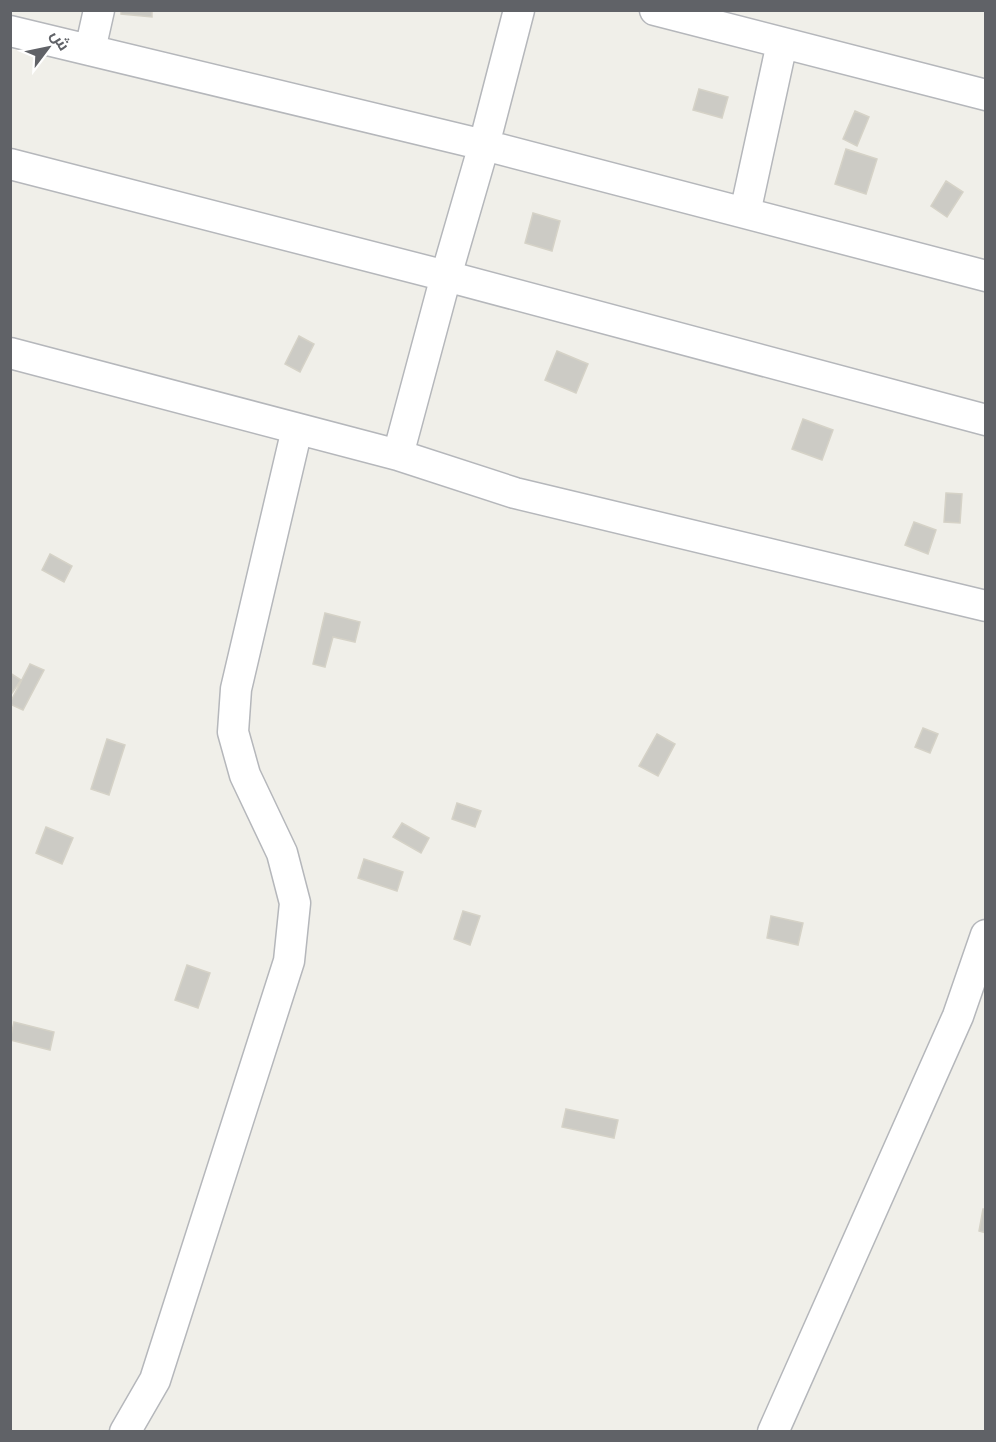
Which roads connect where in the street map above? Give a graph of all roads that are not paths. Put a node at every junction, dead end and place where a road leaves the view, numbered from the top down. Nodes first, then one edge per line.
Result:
1 (99, 10) edge
2 (519, 10) edge
3 (655, 10) edge
4 (10, 30) edge
5 (783, 43) junction
6 (90, 50) junction
7 (986, 95) edge
8 (484, 146) junction
9 (10, 164) edge
10 (745, 213) junction
11 (446, 276) junction
12 (986, 276) edge
13 (10, 353) edge
14 (986, 420) edge
15 (297, 429) junction
16 (399, 455) junction
17 (986, 606) edge
18 (986, 935) edge
19 (125, 1431) edge
20 (773, 1431) edge

1 - 6 street
2 - 8 street
3 - 5 street
4 - 6 street
5 - 7 street
5 - 10 street
6 - 8 street
8 - 10 street
8 - 11 street
9 - 11 street
10 - 12 street
11 - 14 street
11 - 16 street
13 - 15 street
15 - 16 street
15 - 19 street
16 - 17 street
18 - 20 street

